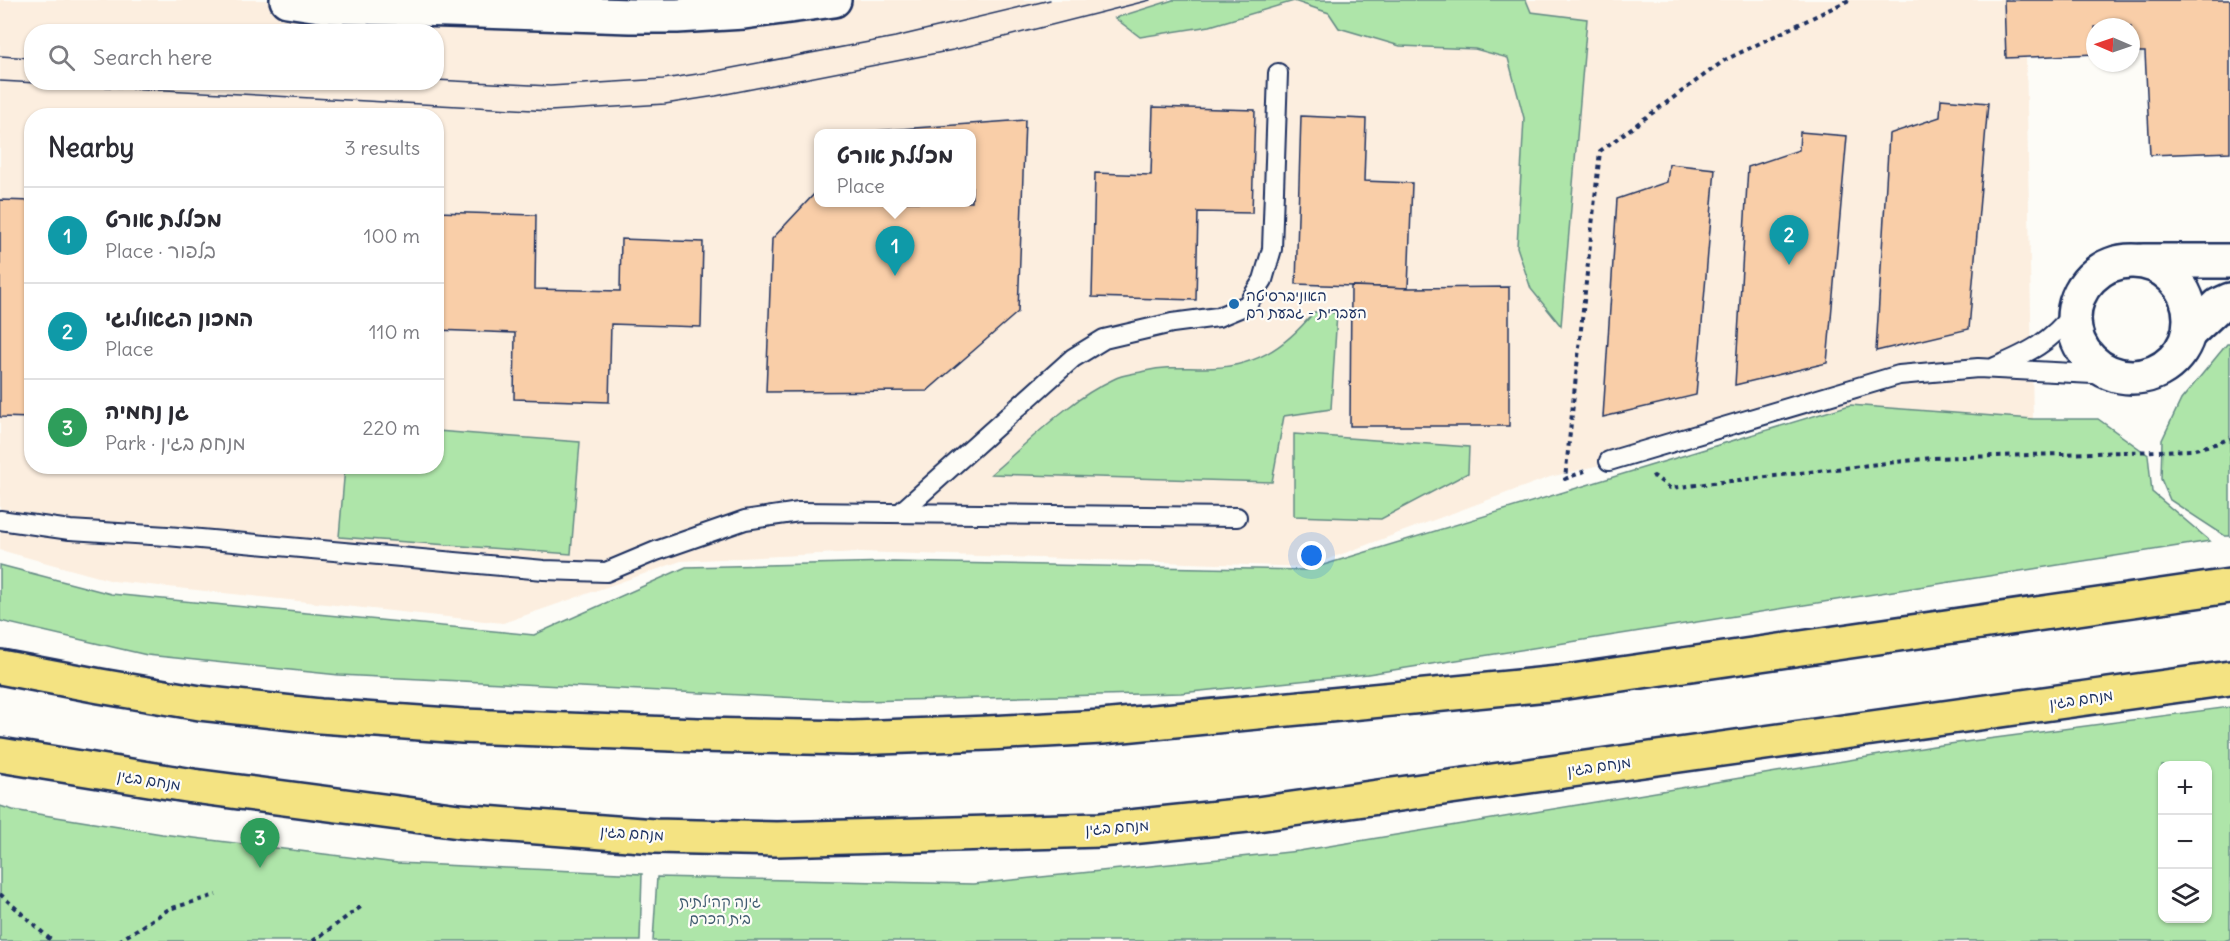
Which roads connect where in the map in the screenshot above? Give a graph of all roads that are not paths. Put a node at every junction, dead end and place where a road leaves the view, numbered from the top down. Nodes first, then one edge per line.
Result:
1 (287, 0) edge
2 (834, 0) edge
3 (1278, 73) dead end
4 (2143, 261) junction
5 (2230, 261) edge
6 (2230, 300) edge
7 (2073, 313) junction
8 (2189, 333) junction
9 (1990, 369) junction
10 (2112, 375) junction
11 (1609, 461) road end
12 (900, 513) junction
13 (1237, 517) dead end
14 (0, 520) edge
15 (2230, 586) edge
16 (0, 667) edge
17 (2230, 678) edge
18 (0, 756) edge

1 - 2 street
3 - 12 lane
4 - 5 street
4 - 7 street
4 - 8 street
6 - 8 street
7 - 9 lane
7 - 10 street
8 - 10 street
9 - 10 lane
9 - 11 lane
12 - 13 lane
12 - 14 lane
15 - 16 highway
17 - 18 highway, מנחם בגין

